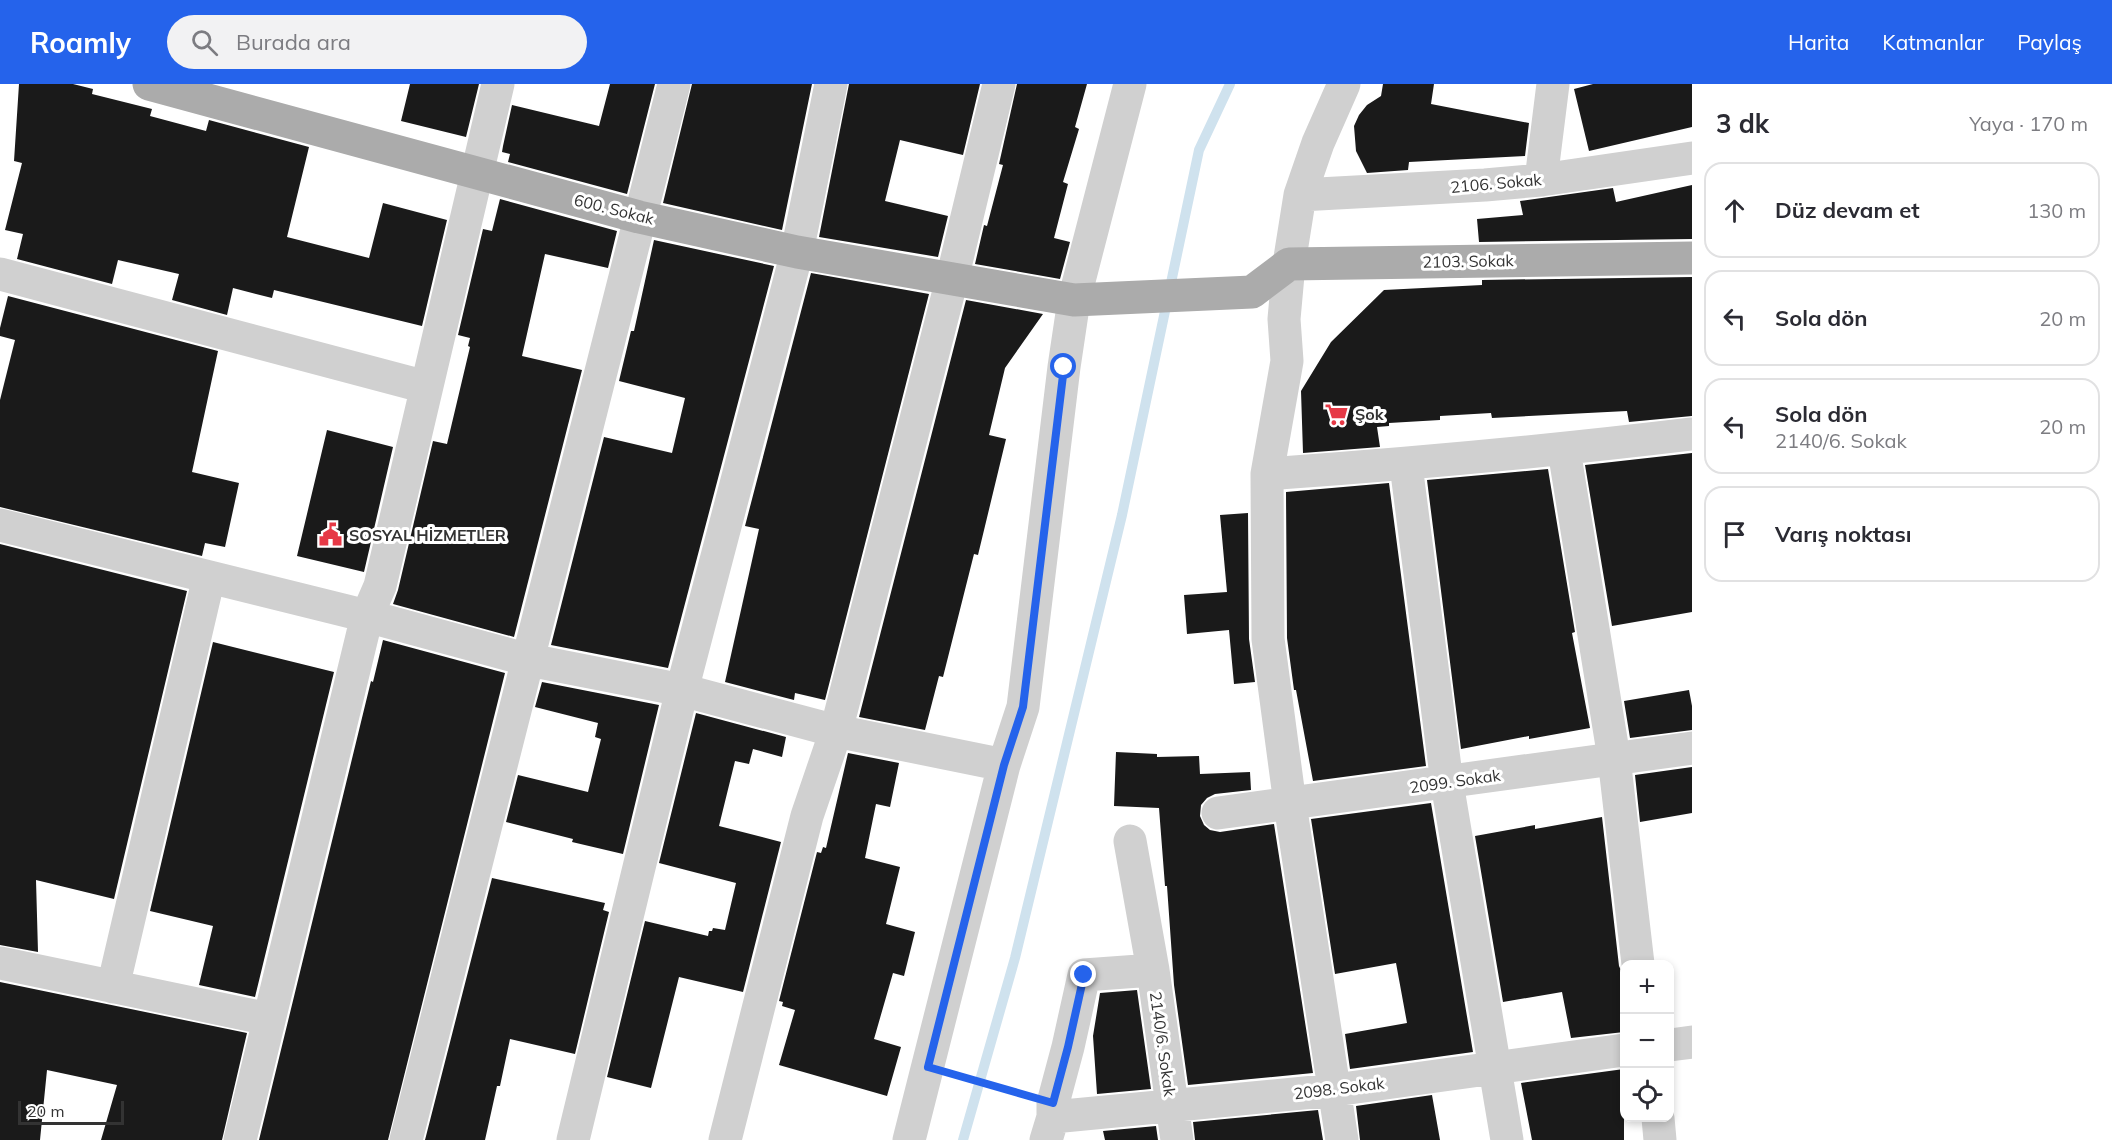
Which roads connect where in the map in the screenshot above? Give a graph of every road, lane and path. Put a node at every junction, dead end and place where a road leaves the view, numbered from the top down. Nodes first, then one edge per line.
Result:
1 (149, 84) edge
2 (498, 84) edge
3 (674, 84) edge
4 (831, 84) edge
5 (999, 84) edge
6 (1130, 84) edge
7 (1344, 84) edge
8 (1553, 84) edge
9 (1692, 158) edge
10 (476, 173) junction
11 (1541, 180) junction
12 (1300, 195) junction
13 (639, 217) junction
14 (797, 252) junction
15 (1692, 258) edge
16 (1289, 264) junction
17 (0, 274) edge
18 (952, 279) junction
19 (1080, 300) junction
20 (426, 387) junction
21 (1692, 434) edge
22 (1564, 450) junction
23 (1406, 465) junction
24 (1267, 474) junction
25 (0, 525) edge
26 (209, 577) junction
27 (367, 616) junction
28 (529, 660) junction
29 (682, 690) junction
30 (836, 731) junction
31 (1692, 748) edge
32 (1614, 758) junction
33 (1004, 765) junction
34 (1447, 783) junction
35 (1290, 804) junction
36 (1218, 813) dead end
37 (1130, 842) dead end
38 (1638, 960) edge
39 (0, 963) edge
40 (1153, 970) junction
41 (113, 987) junction
42 (269, 1019) junction
43 (1692, 1042) edge
44 (1674, 1044) edge
45 (1620, 1051) edge
46 (928, 1067) junction
47 (1494, 1068) junction
48 (1335, 1090) junction
49 (1172, 1104) junction
50 (1051, 1120) edge
51 (1658, 1122) edge
52 (240, 1140) edge
53 (406, 1140) edge
54 (573, 1140) edge
55 (725, 1140) edge
56 (909, 1140) edge
57 (1177, 1140) edge
58 (1342, 1140) edge
59 (1507, 1140) edge
60 (1660, 1140) edge

1 - 10 main road, 600. Sokak
2 - 10 street
3 - 13 street
4 - 14 street
5 - 18 street
6 - 19 street
7 - 12 street
8 - 11 street
9 - 11 street, 2106. Sokak
10 - 13 main road, 600. Sokak
10 - 20 street
11 - 12 street, 2106. Sokak
12 - 16 street
13 - 14 main road, 600. Sokak
13 - 28 street
14 - 18 main road, 600. Sokak
14 - 29 street
15 - 16 main road, 2103. Sokak
16 - 19 main road, 600. Sokak
16 - 24 street
17 - 20 street
18 - 19 main road, 600. Sokak
18 - 30 street
19 - 33 street
20 - 27 street
21 - 22 street
22 - 23 street
22 - 32 street
23 - 24 street
23 - 34 street
24 - 35 street
25 - 26 street
26 - 27 street
26 - 41 street
27 - 28 street
27 - 42 street
28 - 29 street
28 - 53 street
29 - 30 street
29 - 54 street
30 - 33 street
30 - 55 street
31 - 32 street, 2099. Sokak
32 - 34 street, 2099. Sokak
32 - 38 street
33 - 46 street
34 - 35 street, 2099. Sokak
34 - 47 street
35 - 36 street, 2099. Sokak
35 - 48 street
37 - 40 street
39 - 41 street
40 - 49 street, 2140/6. Sokak
40 - 50 street, 2140/6. Sokak
41 - 42 street
42 - 52 street
43 - 44 street
45 - 47 street, 2098. Sokak
46 - 50 path
46 - 56 street
47 - 48 street, 2098. Sokak
47 - 59 street
48 - 49 street, 2098. Sokak
48 - 58 street
49 - 50 street, 2098. Sokak
49 - 57 street, 2140/6. Sokak
51 - 60 street

